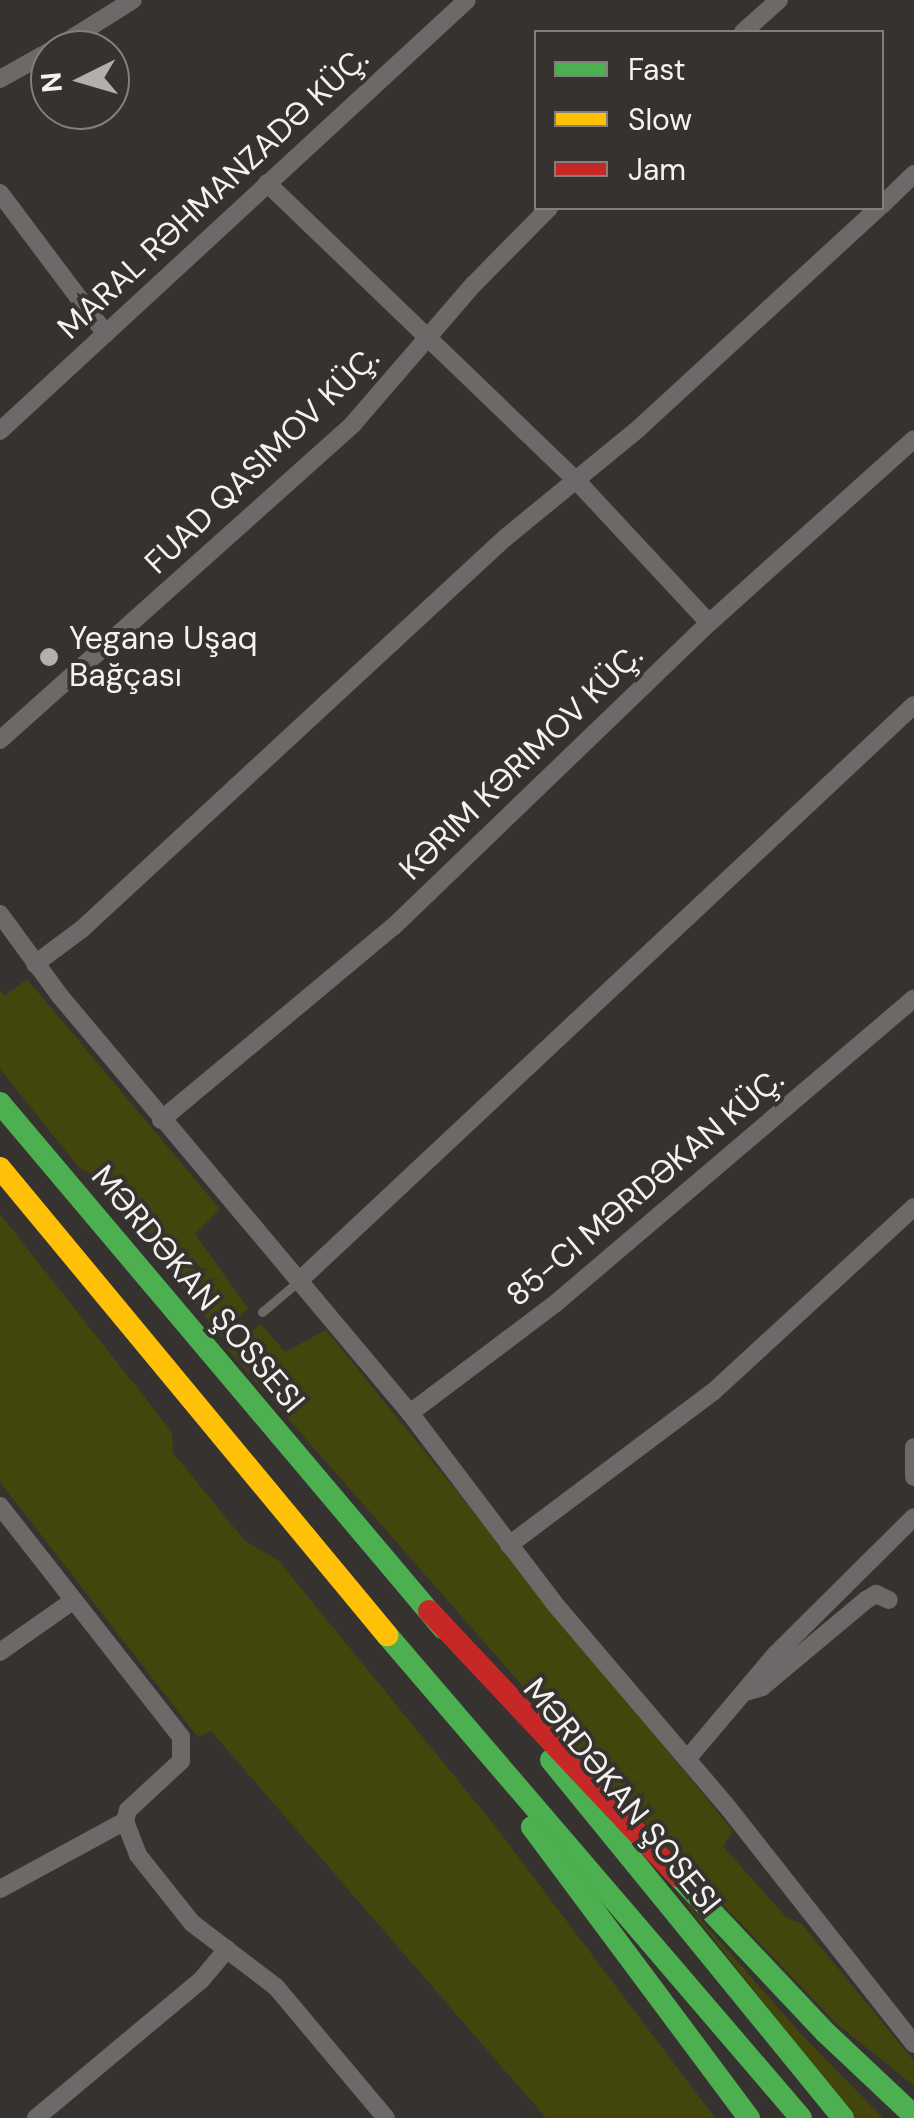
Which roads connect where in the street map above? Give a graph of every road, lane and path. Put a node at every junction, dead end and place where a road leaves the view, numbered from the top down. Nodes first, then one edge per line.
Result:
1 (133, 0) edge
2 (467, 0) edge
3 (779, 0) edge
4 (85, 30) edge
5 (745, 30) edge
6 (30, 62) edge
7 (0, 78) edge
8 (914, 174) edge
9 (267, 183) junction
10 (0, 193) edge
11 (884, 202) edge
12 (547, 210) edge
13 (876, 210) edge
14 (106, 334) junction
15 (426, 338) junction
16 (0, 431) edge
17 (914, 439) edge
18 (574, 478) junction
19 (709, 624) junction
20 (914, 705) edge
21 (0, 740) edge
22 (0, 914) edge
23 (35, 964) junction
24 (914, 998) edge
25 (0, 1104) edge
26 (161, 1120) junction
27 (0, 1168) edge
28 (914, 1207) edge
29 (300, 1280) junction
30 (262, 1312) dead end
31 (410, 1413) junction
32 (914, 1447) edge
33 (914, 1477) edge
34 (0, 1506) edge
35 (347, 1517) joint
36 (914, 1517) edge
37 (509, 1545) junction
38 (74, 1600) junction
39 (888, 1600) dead end
40 (429, 1612) junction
41 (392, 1640) junction
42 (0, 1652) edge
43 (744, 1692) junction
44 (688, 1758) junction
45 (125, 1820) junction
46 (0, 1889) edge
47 (227, 1949) junction
48 (912, 2038) edge
49 (914, 2116) edge
50 (36, 2118) edge
51 (386, 2118) edge
52 (749, 2118) edge
53 (801, 2118) edge
54 (844, 2118) edge

1 - 4 street
2 - 9 street, MARAL RƏHMANZADƏ KÜÇ.
3 - 5 street
6 - 7 street
8 - 11 street
9 - 14 street, MARAL RƏHMANZADƏ KÜÇ.
9 - 15 street
10 - 14 street
12 - 15 street
13 - 18 street
14 - 16 street, MARAL RƏHMANZADƏ KÜÇ.
15 - 18 street
15 - 21 street
17 - 19 street, KƏRIM KƏRIMOV KÜÇ.
18 - 19 street
18 - 23 street
19 - 26 street, KƏRIM KƏRIMOV KÜÇ.
20 - 29 street
22 - 23 street
23 - 26 street
24 - 31 street, 85-CI MƏRDƏKAN KÜÇ.
25 - 35 main road, MƏRDƏKAN ŞOSSESI
26 - 29 street
27 - 41 main road, MƏRDƏKAN ŞOSESI
28 - 37 street
29 - 30 lane
29 - 31 street
31 - 37 street
32 - 33 street
34 - 38 street
35 - 40 main road, MƏRDƏKAN ŞOSESI
36 - 43 street
37 - 44 street
38 - 42 street
38 - 45 street
39 - 43 street
40 - 49 main road
40 - 54 main road, MƏRDƏKAN ŞOSESI
41 - 52 main road
41 - 53 main road, MƏRDƏKAN ŞOSESI
43 - 44 street
44 - 48 street
45 - 46 street
45 - 47 street
47 - 50 street
47 - 51 street

